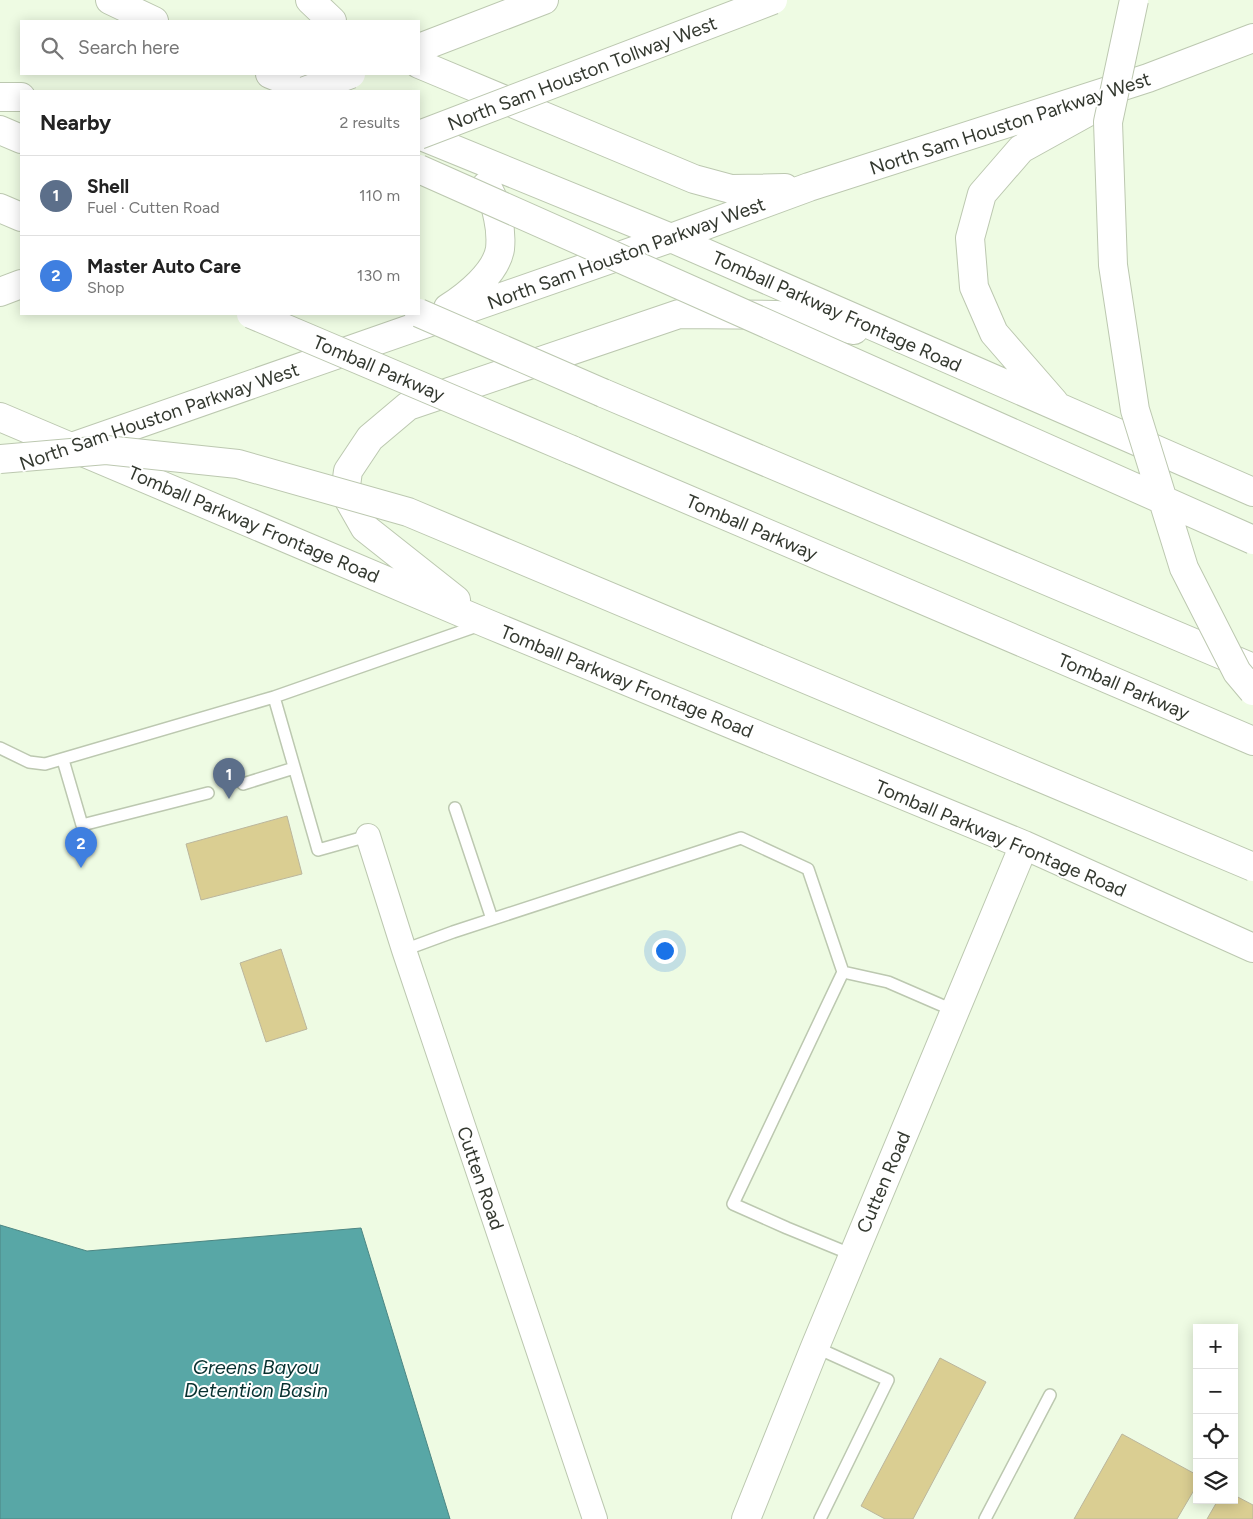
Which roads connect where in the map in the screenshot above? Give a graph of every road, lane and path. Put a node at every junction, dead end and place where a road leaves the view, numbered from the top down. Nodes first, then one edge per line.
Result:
1 (110, 0) edge
2 (310, 0) edge
3 (544, 0) edge
4 (773, 0) edge
5 (1134, 0) edge
6 (152, 20) edge
7 (331, 20) edge
8 (1253, 38) edge
9 (420, 48) edge
10 (420, 64) edge
11 (272, 75) edge
12 (348, 75) edge
13 (1148, 78) junction
14 (308, 90) edge
15 (310, 90) edge
16 (0, 97) edge
17 (20, 98) edge
18 (0, 130) edge
19 (426, 138) edge
20 (20, 139) edge
21 (420, 168) edge
22 (809, 187) junction
23 (20, 199) edge
24 (0, 207) edge
25 (20, 217) edge
26 (671, 238) junction
27 (20, 284) edge
28 (0, 292) edge
29 (252, 315) edge
30 (420, 319) edge
31 (902, 339) junction
32 (1058, 407) junction
33 (0, 416) edge
34 (71, 447) junction
35 (0, 458) edge
36 (0, 470) edge
37 (1253, 492) edge
38 (1253, 540) edge
39 (486, 623) junction
40 (1253, 668) edge
41 (1253, 691) edge
42 (274, 697) junction
43 (1253, 741) edge
44 (0, 748) edge
45 (62, 760) junction
46 (294, 768) junction
47 (243, 784) dead end
48 (208, 793) dead end
49 (456, 808) dead end
50 (368, 836) joint
51 (1024, 846) junction
52 (1253, 867) edge
53 (492, 919) junction
54 (1253, 948) edge
55 (404, 950) junction
56 (843, 972) junction
57 (955, 1010) junction
58 (853, 1255) junction
59 (815, 1347) junction
60 (1050, 1395) dead end
61 (745, 1516) edge
62 (595, 1519) edge
63 (820, 1519) edge
64 (986, 1519) edge

1 - 6 main road
2 - 7 main road
3 - 9 main road
4 - 19 main road, North Sam Houston Tollway West, bridge
5 - 41 main road, bridge
8 - 13 main road, North Sam Houston Parkway West
10 - 22 main road
11 - 15 main road
12 - 14 main road, bridge
13 - 22 main road, North Sam Houston Parkway West
13 - 32 main road
16 - 17 main road
18 - 20 main road
19 - 26 main road, Tomball Parkway Frontage Road
19 - 30 main road
21 - 38 main road, bridge
22 - 26 main road, North Sam Houston Parkway West
23 - 24 main road
24 - 25 main road
26 - 30 main road, North Sam Houston Parkway West
26 - 31 main road, Tomball Parkway Frontage Road
27 - 28 main road
29 - 43 main road, Tomball Parkway, bridge
30 - 34 main road, North Sam Houston Parkway West
30 - 40 main road, bridge
31 - 32 main road, Tomball Parkway Frontage Road
31 - 39 main road
32 - 37 main road, Tomball Parkway Frontage Road
33 - 34 main road, Tomball Parkway Frontage Road
34 - 36 main road, North Sam Houston Parkway West
34 - 39 main road, Tomball Parkway Frontage Road
35 - 52 main road, bridge
39 - 42 lane
39 - 51 main road, Tomball Parkway Frontage Road
42 - 45 lane
42 - 46 lane
44 - 45 lane
45 - 48 lane
46 - 47 lane
46 - 50 lane
49 - 53 lane
50 - 55 street, Cutten Road
51 - 54 main road, Tomball Parkway Frontage Road
51 - 57 main road, Cutten Road
53 - 55 lane
53 - 56 lane
55 - 62 street, Cutten Road
56 - 57 lane
56 - 58 lane
57 - 58 main road, Cutten Road
58 - 59 main road, Cutten Road
59 - 61 main road, Cutten Road
59 - 63 lane
60 - 64 lane

